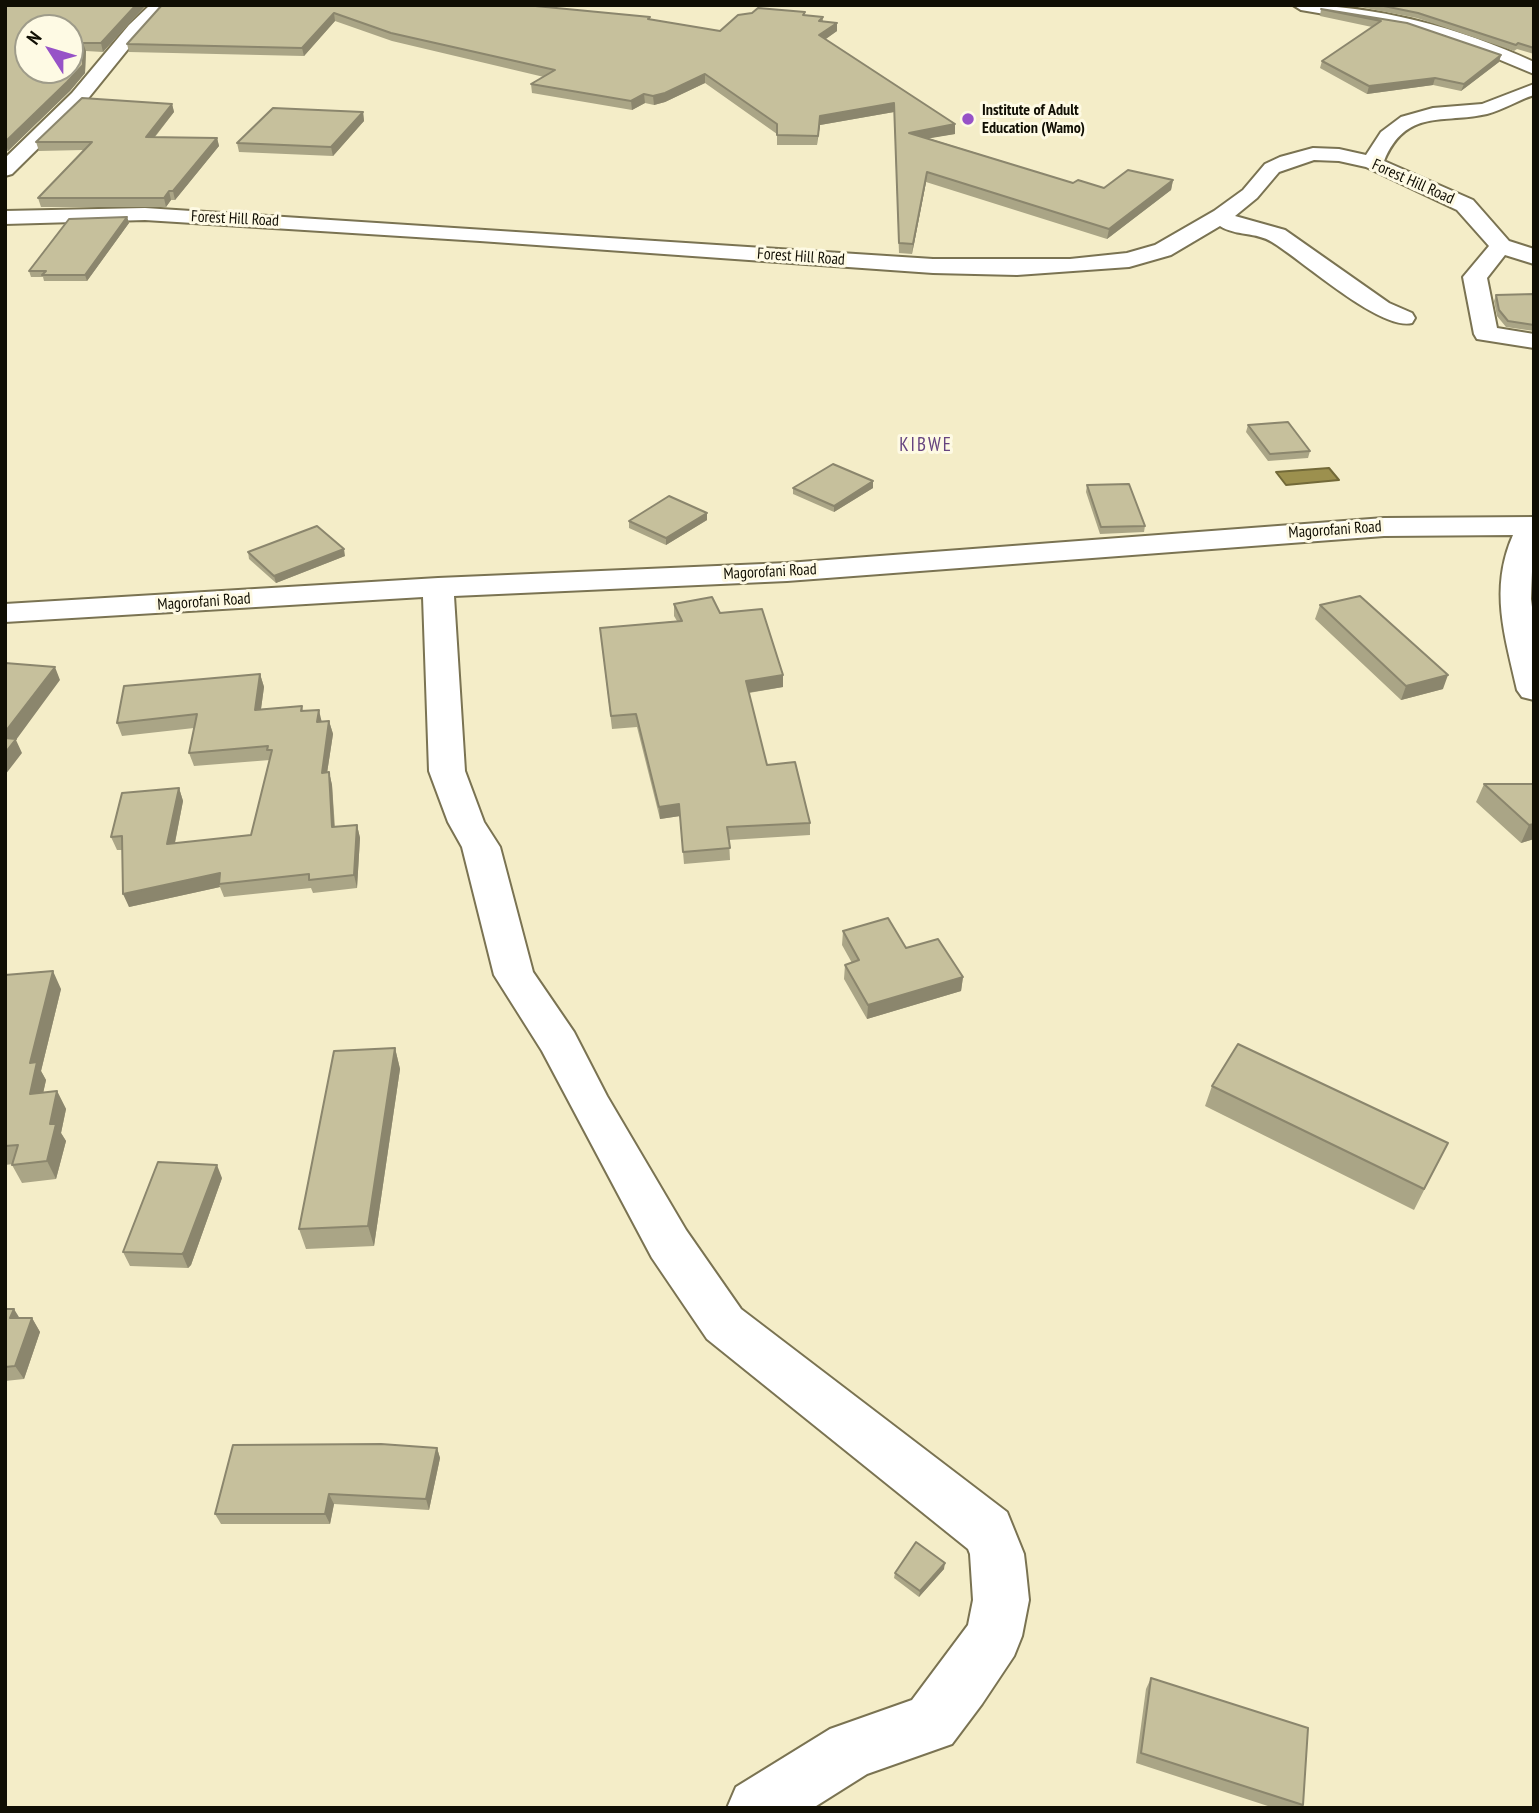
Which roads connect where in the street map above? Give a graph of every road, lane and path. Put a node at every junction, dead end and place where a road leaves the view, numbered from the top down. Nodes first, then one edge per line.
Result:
1 (160, 5) edge
2 (1301, 5) edge
3 (1534, 69) edge
4 (1534, 89) edge
5 (1373, 163) junction
6 (5, 170) edge
7 (1222, 216) junction
8 (5, 218) edge
9 (1501, 246) junction
10 (1534, 257) edge
11 (1403, 318) dead end
12 (1534, 341) edge
13 (1533, 526) edge
14 (438, 587) junction
15 (5, 613) edge
16 (1534, 690) edge
17 (757, 1808) edge

1 - 6 street
2 - 3 street
4 - 5 street
5 - 7 street, Forest Hill Road
5 - 9 street, Forest Hill Road
7 - 8 street, Forest Hill Road
7 - 11 street
9 - 10 street
9 - 12 street
13 - 14 street, Magorofani Road
13 - 16 street
14 - 15 street, Magorofani Road
14 - 17 street

